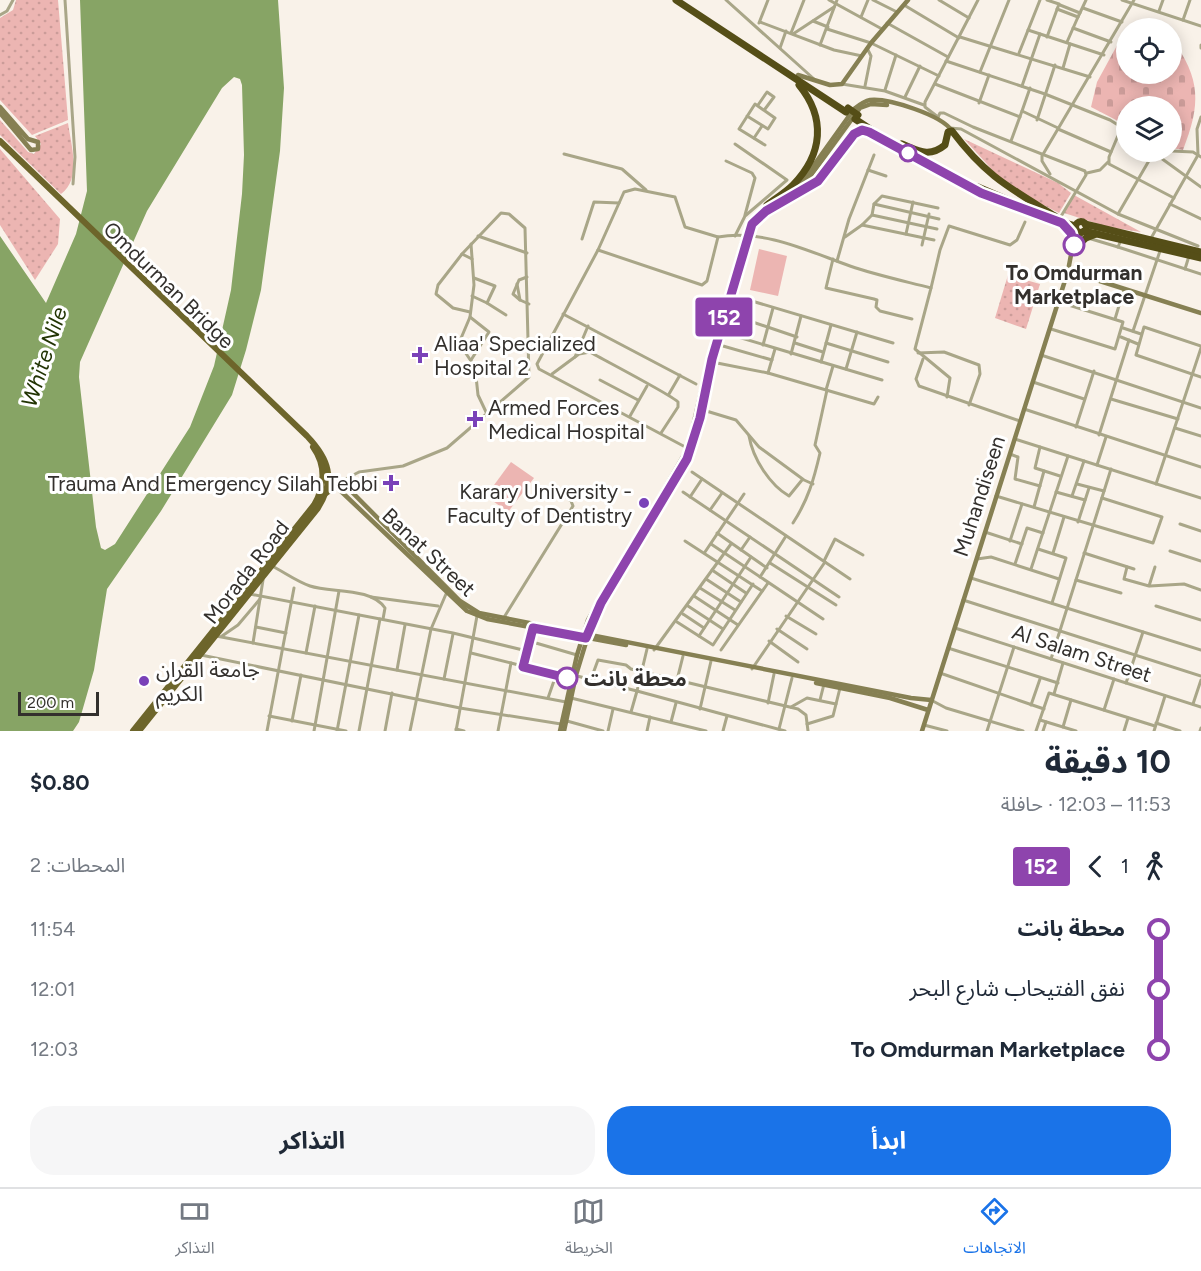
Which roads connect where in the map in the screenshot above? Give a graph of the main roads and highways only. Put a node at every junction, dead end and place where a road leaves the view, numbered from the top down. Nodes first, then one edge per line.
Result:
1 (676, 0) edge
2 (683, 0) edge
3 (908, 0) edge
4 (796, 77) junction
5 (0, 107) edge
6 (0, 113) edge
7 (857, 117) junction
8 (950, 130) junction
9 (0, 141) edge
10 (893, 144) junction
11 (902, 144) junction
12 (795, 194) junction
13 (767, 205) junction
14 (1059, 219) junction
15 (1081, 229) junction
16 (746, 236) junction
17 (1147, 242) junction
18 (1074, 249) junction
19 (1191, 250) edge
20 (1201, 258) edge
21 (1068, 271) junction
22 (1201, 313) edge
23 (689, 449) junction
24 (326, 475) junction
25 (339, 483) junction
26 (325, 494) junction
27 (647, 523) junction
28 (270, 564) junction
29 (261, 576) junction
30 (594, 616) junction
31 (502, 620) junction
32 (588, 620) junction
33 (569, 630) junction
34 (585, 635) junction
35 (601, 638) junction
36 (583, 649) junction
37 (655, 649) junction
38 (752, 668) junction
39 (573, 676) junction
40 (831, 684) junction
41 (874, 693) junction
42 (931, 700) junction
43 (928, 710) junction
44 (133, 731) edge
45 (139, 731) edge
46 (562, 731) edge
47 (922, 731) edge

1 - 4 highway
2 - 4 highway
3 - 4 main road
4 - 7 highway, bridge
4 - 13 highway
5 - 6 main road
7 - 10 highway
7 - 11 highway
8 - 11 highway
8 - 12 main road
8 - 13 main road
8 - 14 highway
9 - 24 main road, Omdurman Bridge
10 - 12 highway
10 - 14 highway
11 - 14 highway
12 - 16 main road
13 - 16 main road
14 - 15 highway
14 - 18 highway
15 - 17 highway
15 - 17 highway
15 - 18 highway
15 - 18 main road, Muhandiseen
16 - 23 main road
16 - 23 main road
17 - 19 highway
17 - 19 highway
18 - 21 main road, Muhandiseen
19 - 20 highway
21 - 22 main road
21 - 42 main road, Muhandiseen
23 - 27 main road
24 - 25 main road, Banat Street
24 - 26 main road, Morada Road
24 - 28 main road, Morada Road
25 - 26 main road
25 - 31 main road, Banat Street
25 - 31 main road, Banat Street
26 - 28 main road, Morada Road
27 - 30 main road
27 - 32 main road
28 - 29 main road, Morada Road
29 - 44 main road, Morada Road
29 - 45 main road, Morada Road
30 - 34 main road
30 - 35 main road
31 - 33 main road, Banat Street
31 - 34 main road, Banat Street
32 - 33 main road
32 - 34 main road
33 - 34 main road, Banat Street
34 - 35 main road
34 - 36 main road
34 - 39 main road
35 - 36 main road
35 - 37 main road
35 - 37 main road
36 - 39 main road
37 - 38 main road
37 - 38 main road
38 - 40 main road
38 - 40 main road
39 - 46 main road
40 - 41 main road
40 - 41 main road
41 - 42 main road
41 - 43 main road
42 - 43 main road, Muhandiseen
43 - 47 main road, Muhandiseen

